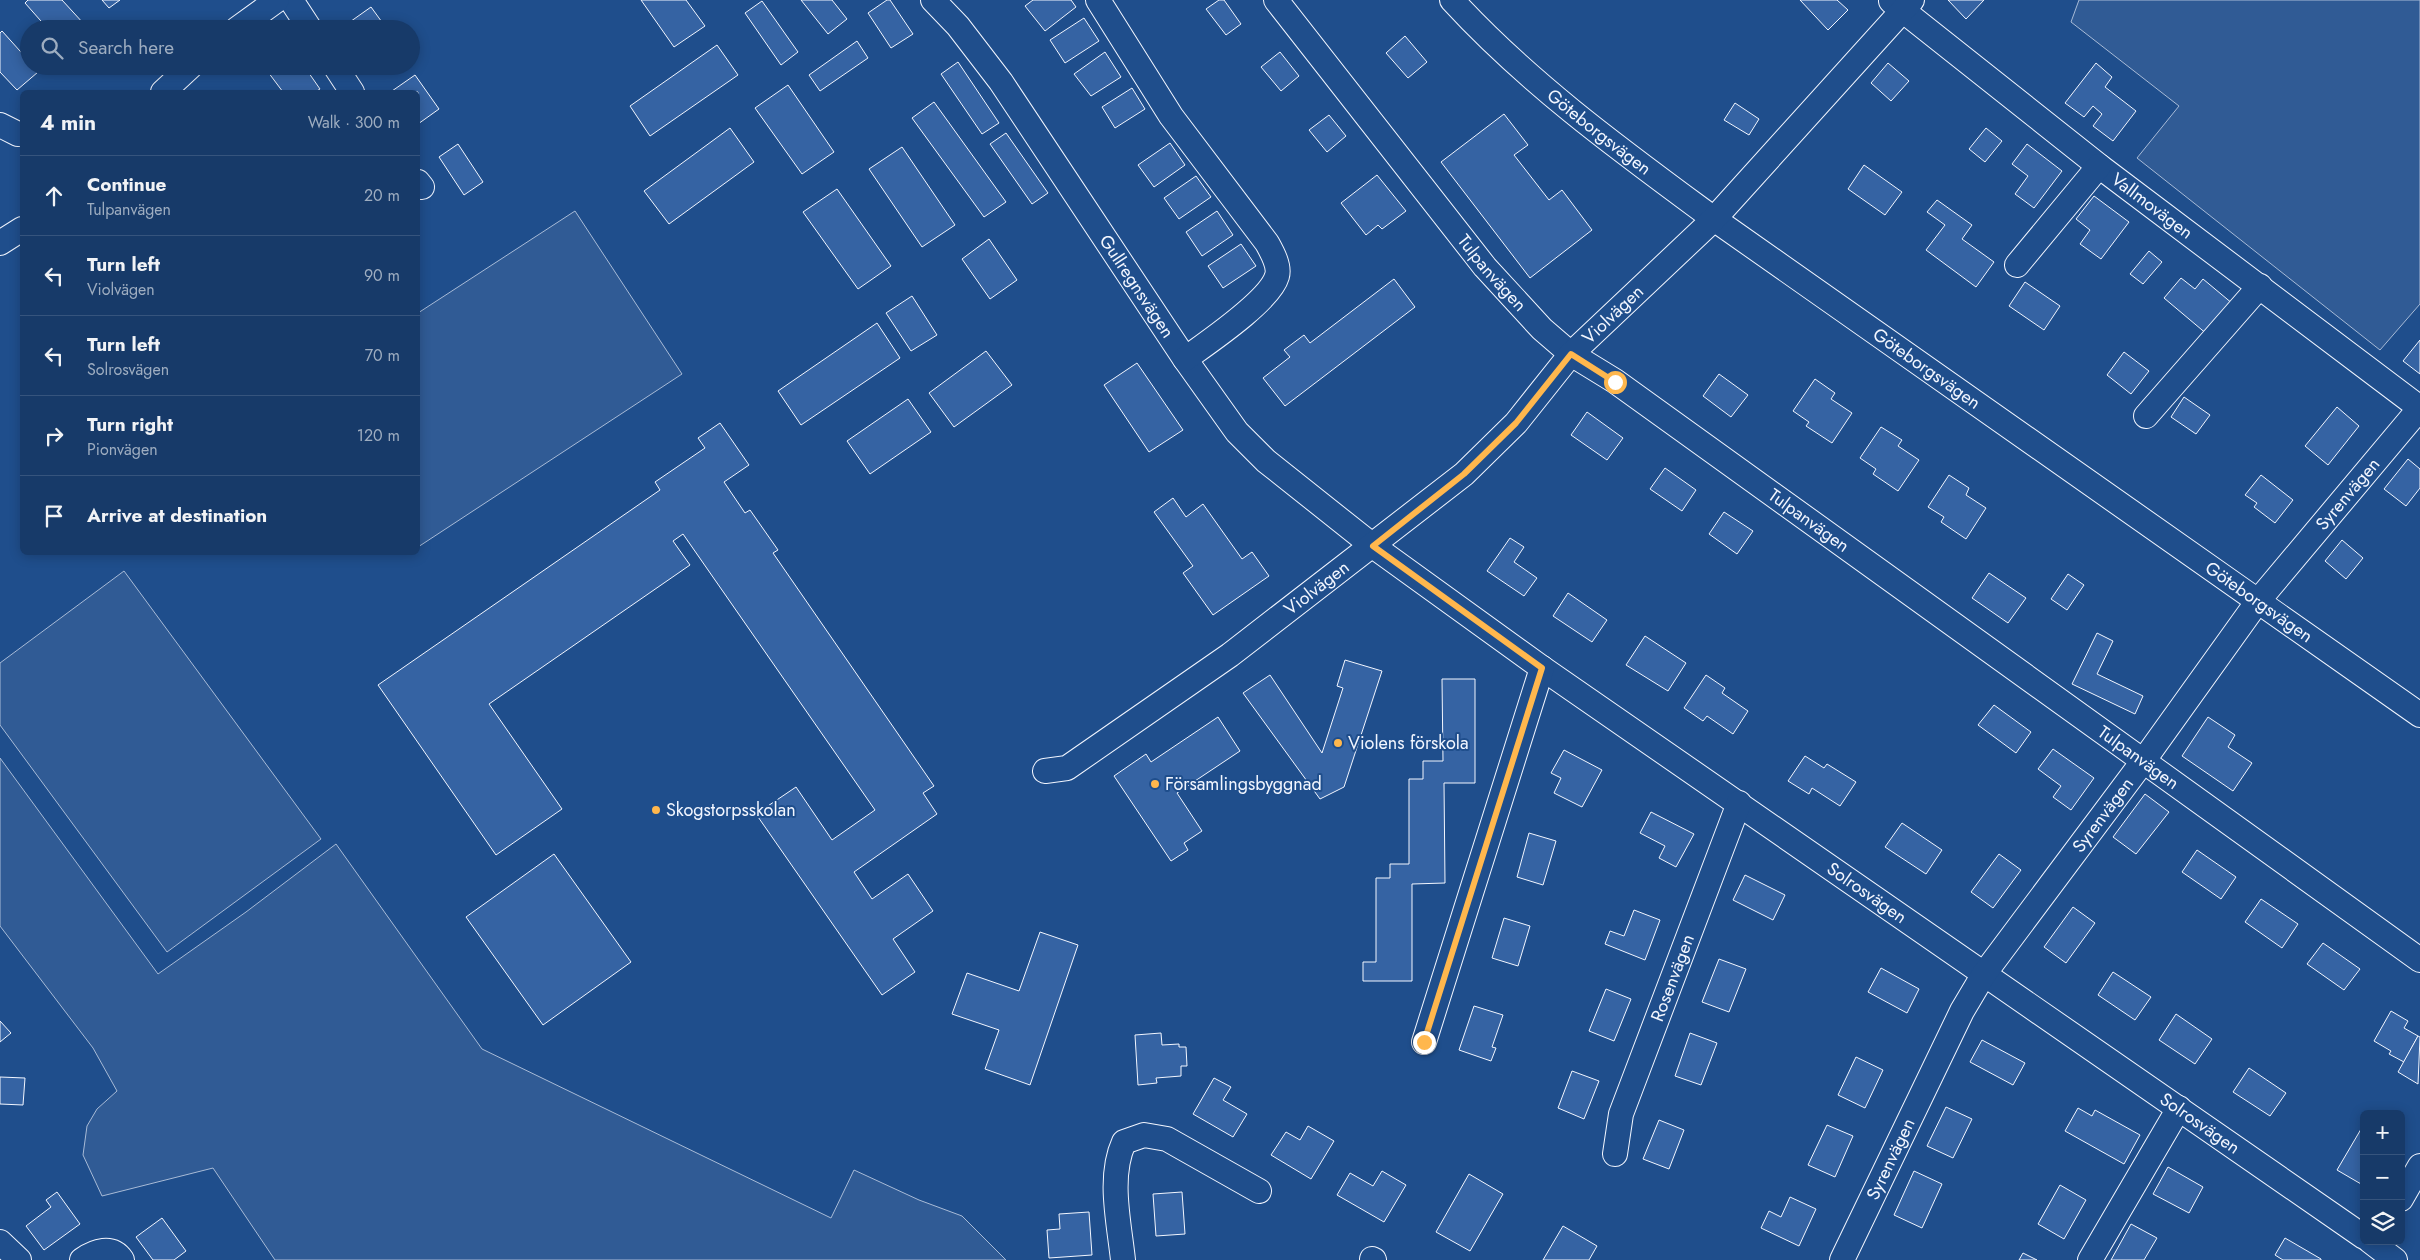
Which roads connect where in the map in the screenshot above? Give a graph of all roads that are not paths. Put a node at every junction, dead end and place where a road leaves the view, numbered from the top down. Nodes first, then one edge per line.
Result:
1 (277, 0) edge
2 (291, 0) edge
3 (933, 0) edge
4 (1098, 0) edge
5 (1276, 0) edge
6 (1452, 0) edge
7 (1901, 4) edge
8 (249, 20) edge
9 (304, 20) edge
10 (181, 75) edge
11 (341, 75) edge
12 (165, 90) edge
13 (351, 90) edge
14 (2099, 166) junction
15 (1714, 219) junction
16 (20, 230) edge
17 (0, 243) edge
18 (2017, 265) dead end
19 (2260, 286) junction
20 (1571, 354) junction
21 (1185, 360) junction
22 (2420, 408) edge
23 (2146, 416) dead end
24 (1373, 546) junction
25 (2258, 601) junction
26 (1542, 668) junction
27 (2420, 715) edge
28 (2144, 760) junction
29 (1045, 771) dead end
30 (1738, 803) junction
31 (2420, 960) edge
32 (1984, 974) junction
33 (1424, 1042) dead end
34 (2179, 1108) junction
35 (1616, 1154) dead end
36 (2420, 1166) edge
37 (1259, 1191) dead end
38 (2405, 1192) edge
39 (2360, 1238) edge
40 (0, 1242) edge
41 (2370, 1245) edge
42 (19, 1260) edge
43 (82, 1260) edge
44 (122, 1260) edge
45 (1123, 1260) edge
46 (1842, 1260) edge
47 (2090, 1260) edge
48 (2395, 1260) edge

1 - 8 street
2 - 9 street
3 - 21 street, Gullregnsvägen
4 - 21 street
5 - 20 street, Tulpanvägen
6 - 15 street, Göteborgsvägen
7 - 14 street, Vallmovägen
7 - 15 street, Violvägen
10 - 12 street
11 - 13 street
14 - 18 street
14 - 19 street, Vallmovägen
15 - 20 street, Violvägen
15 - 25 street, Göteborgsvägen
16 - 17 street
19 - 22 street, Vallmovägen
19 - 23 street
20 - 24 street, Violvägen
20 - 28 street, Tulpanvägen
21 - 24 street, Gullregnsvägen
22 - 25 street, Syrenvägen
24 - 26 street, Solrosvägen
24 - 29 street, Violvägen
25 - 27 street, Göteborgsvägen
25 - 28 street, Syrenvägen
26 - 30 street, Solrosvägen
26 - 33 street
28 - 31 street, Tulpanvägen
28 - 32 street, Syrenvägen
30 - 32 street, Solrosvägen
30 - 35 street, Rosenvägen
32 - 34 street, Solrosvägen
32 - 46 street, Syrenvägen
34 - 39 street, Solrosvägen
34 - 47 street
36 - 38 street
37 - 45 street
40 - 42 street
41 - 48 street, Solrosvägen
43 - 44 street

